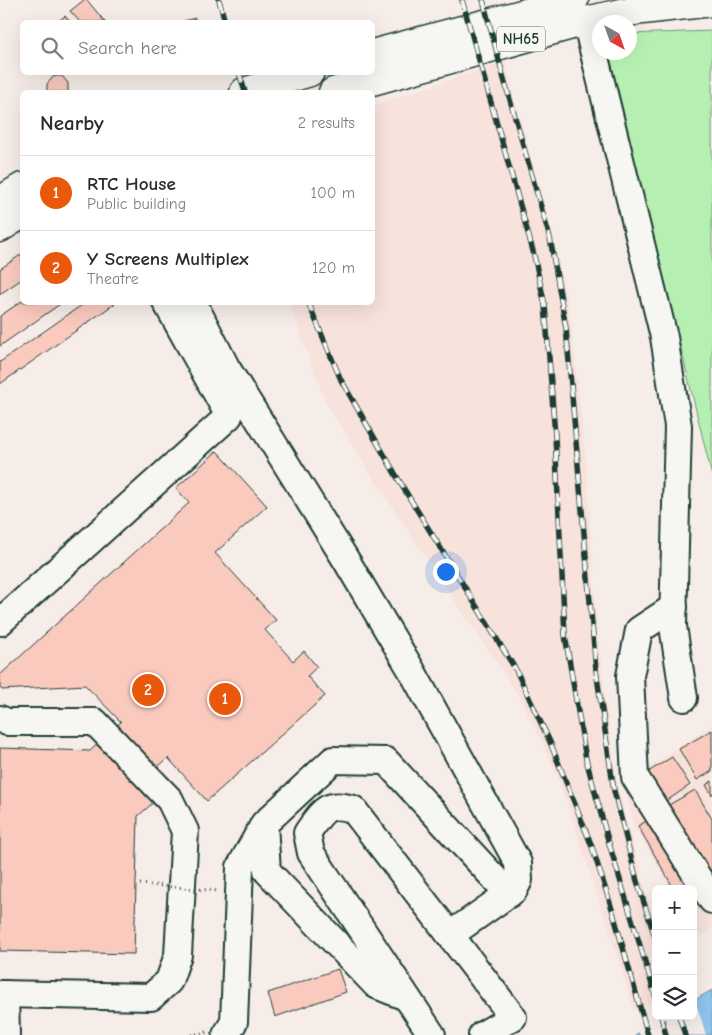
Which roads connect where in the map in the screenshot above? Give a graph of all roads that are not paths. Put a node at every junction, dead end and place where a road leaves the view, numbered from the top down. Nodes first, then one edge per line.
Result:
1 (712, 2) edge
2 (580, 10) edge
3 (375, 53) edge
4 (300, 75) edge
5 (251, 90) edge
6 (339, 90) edge
7 (20, 188) edge
8 (0, 201) edge
9 (20, 215) edge
10 (0, 228) edge
11 (168, 305) edge
12 (195, 305) edge
13 (674, 607) junction
14 (0, 622) edge
15 (684, 698) dead end
16 (0, 719) edge
17 (264, 824) junction
18 (509, 894) junction
19 (712, 900) edge
20 (450, 935) junction
21 (3, 994) edge
22 (406, 997) junction
23 (6, 1035) edge
24 (226, 1035) edge
25 (432, 1035) edge
26 (482, 1035) edge

1 - 2 highway, NH65
2 - 3 highway, NH65
2 - 6 highway, NH65
2 - 13 street
4 - 5 highway
7 - 8 highway
9 - 10 highway
11 - 14 street
12 - 18 street
13 - 15 street
13 - 19 street
16 - 21 street
17 - 18 street
17 - 22 street
17 - 24 street
18 - 20 street
20 - 22 street
20 - 26 street
21 - 23 street
22 - 25 street

